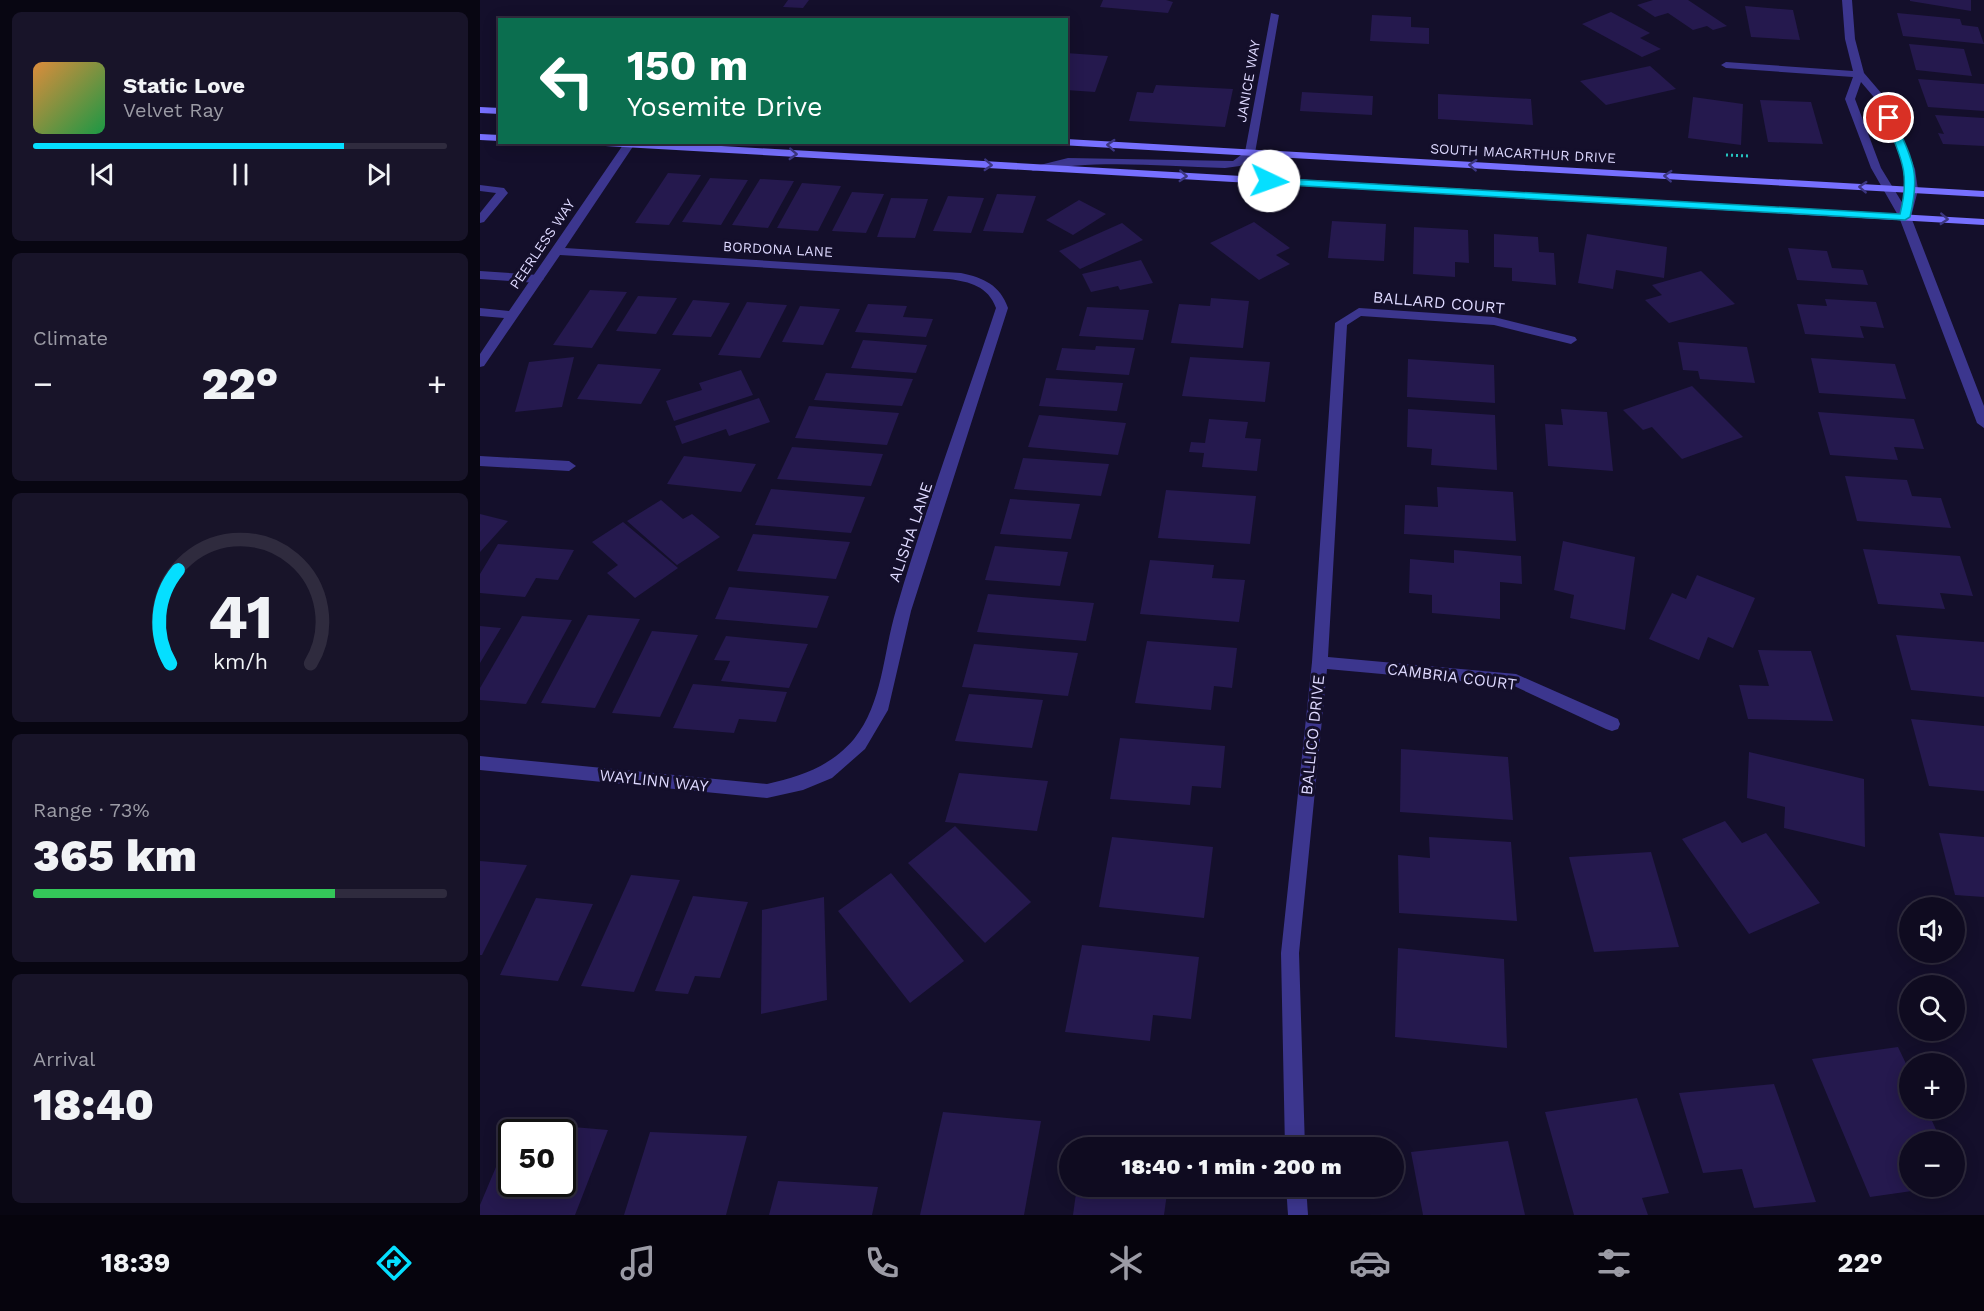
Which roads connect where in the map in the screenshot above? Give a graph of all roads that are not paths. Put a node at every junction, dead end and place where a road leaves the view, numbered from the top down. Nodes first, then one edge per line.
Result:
1 (1847, 0) edge
2 (1274, 15) dead end
3 (1726, 65) dead end
4 (1859, 74) junction
5 (480, 110) edge
6 (498, 111) edge
7 (480, 137) edge
8 (498, 138) edge
9 (1068, 142) edge
10 (630, 144) edge
11 (1250, 153) junction
12 (1033, 168) junction
13 (480, 188) edge
14 (1886, 188) junction
15 (1912, 190) junction
16 (1984, 194) edge
17 (1905, 217) junction
18 (480, 220) edge
19 (1984, 222) edge
20 (558, 251) junction
21 (480, 275) edge
22 (538, 279) junction
23 (993, 290) joint
24 (480, 312) edge
25 (512, 315) junction
26 (1341, 323) joint
27 (1571, 340) dead end
28 (480, 363) edge
29 (1984, 423) edge
30 (480, 461) edge
31 (569, 466) dead end
32 (1320, 662) junction
33 (1612, 724) dead end
34 (480, 763) edge
35 (826, 773) joint
36 (1295, 1137) edge
37 (1297, 1197) edge
38 (1298, 1215) edge

1 - 4 street
2 - 11 street, JANICE WAY
3 - 4 street
4 - 14 street
4 - 15 street
5 - 6 main road
7 - 8 main road
11 -> 9 main road, SOUTH MACARTHUR DRIVE
10 -> 12 main road
10 - 20 street, PEERLESS WAY
11 - 12 street
14 -> 11 main road, SOUTH MACARTHUR DRIVE
12 -> 17 main road
13 - 18 street
14 - 15 main road, SOUTH MACARTHUR DRIVE
14 - 17 street
15 - 16 main road, SOUTH MACARTHUR DRIVE
15 - 17 street
17 -> 19 main road
17 - 29 street
20 - 22 street, PEERLESS WAY
20 - 23 street, BORDONA LANE
21 - 22 street
22 - 25 street, PEERLESS WAY
23 - 35 street, ALISHA LANE
24 - 25 street
25 - 28 street, PEERLESS WAY
26 - 27 street, BALLARD COURT
26 - 32 street, BALLICO DRIVE
30 - 31 street
32 - 33 street, CAMBRIA COURT
32 - 36 street, BALLICO DRIVE
34 - 35 street, WAYLINN WAY
37 - 38 street

